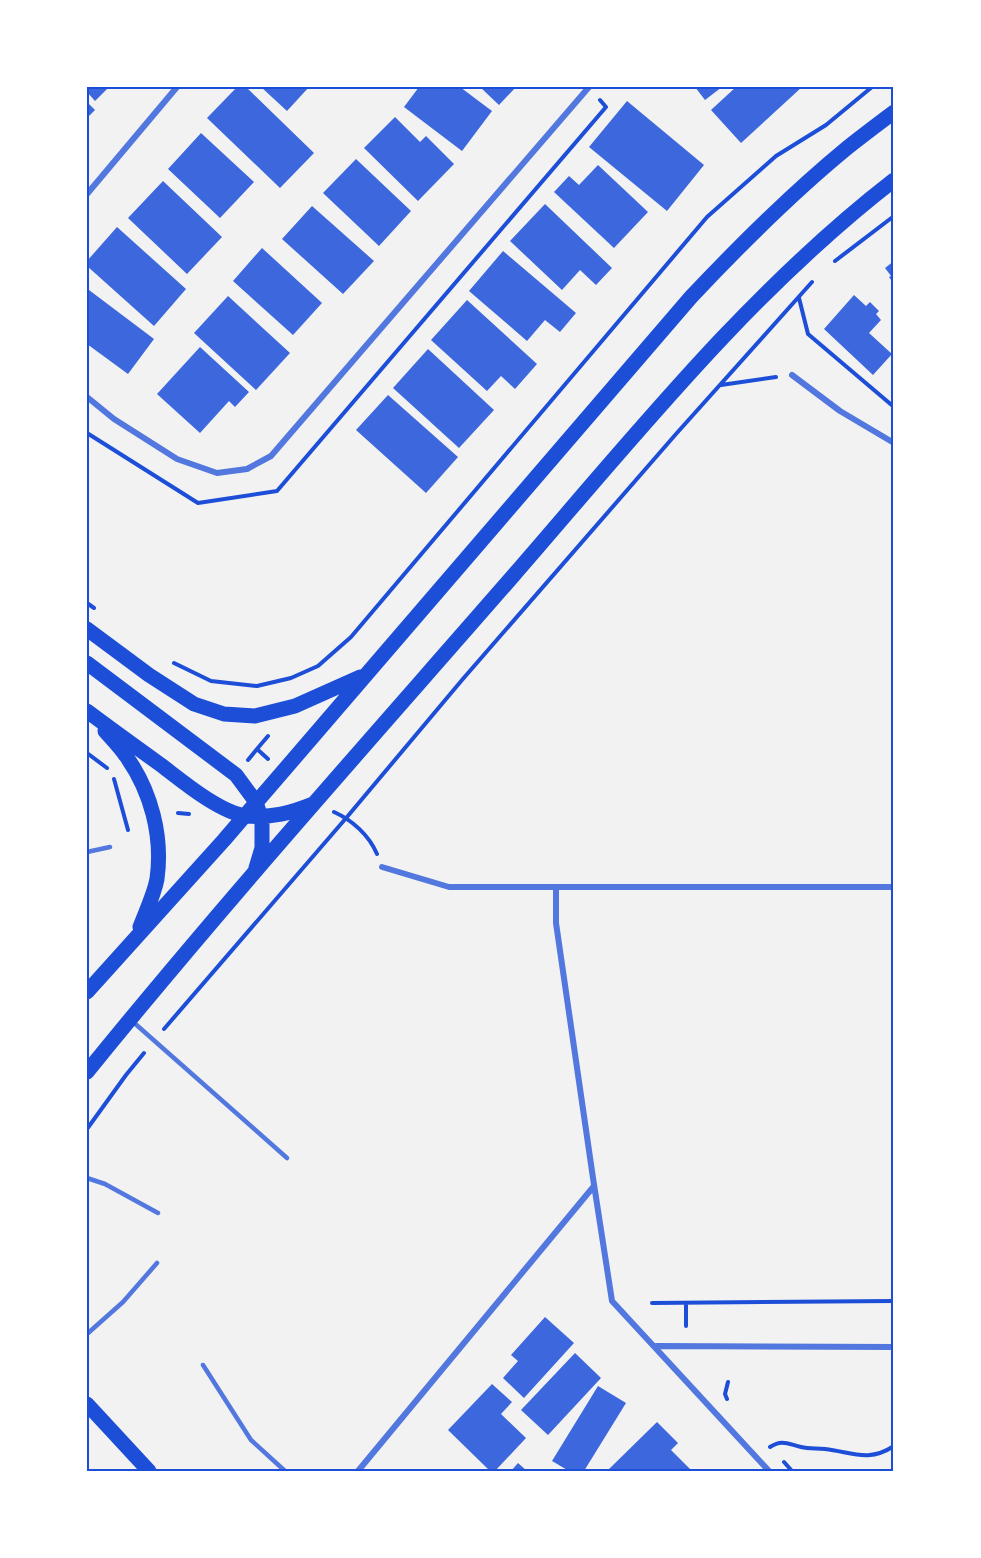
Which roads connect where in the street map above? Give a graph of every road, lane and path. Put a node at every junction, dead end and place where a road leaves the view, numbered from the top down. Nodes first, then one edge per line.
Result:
1 (177, 87) edge
2 (589, 87) edge
3 (872, 87) edge
4 (894, 112) edge
5 (826, 125) junction
6 (846, 149) junction
7 (894, 180) edge
8 (876, 193) junction
9 (87, 194) edge
10 (894, 216) edge
11 (829, 266) dead end
12 (813, 281) dead end
13 (799, 297) junction
14 (792, 375) joint
15 (720, 385) junction
16 (87, 397) edge
17 (894, 407) edge
18 (894, 443) edge
19 (87, 603) edge
20 (96, 609) dead end
21 (87, 629) edge
22 (167, 660) dead end
23 (87, 663) edge
24 (365, 675) junction
25 (88, 712) edge
26 (268, 736) dead end
27 (87, 753) edge
28 (268, 759) dead end
29 (316, 803) junction
30 (254, 811) junction
31 (335, 812) dead end
32 (347, 818) junction
33 (128, 830) dead end
34 (110, 847) dead end
35 (87, 852) edge
36 (382, 867) joint
37 (254, 874) junction
38 (556, 887) junction
39 (894, 887) edge
40 (137, 935) junction
41 (87, 992) edge
42 (130, 1019) junction
43 (154, 1041) junction
44 (87, 1072) edge
45 (87, 1129) edge
46 (287, 1158) dead end
47 (87, 1178) edge
48 (594, 1186) junction
49 (158, 1213) dead end
50 (157, 1263) dead end
51 (894, 1301) edge
52 (652, 1303) dead end
53 (686, 1303) junction
54 (686, 1326) dead end
55 (87, 1334) edge
56 (656, 1346) junction
57 (894, 1347) edge
58 (202, 1365) dead end
59 (87, 1404) edge
60 (894, 1446) edge
61 (770, 1447) dead end
62 (149, 1471) edge
63 (285, 1471) edge
64 (358, 1471) edge
65 (769, 1471) edge

1 - 9 street
2 - 16 street
3 - 5 path
4 - 6 main road
5 - 6 path
5 - 22 path
6 - 24 main road
7 - 8 main road
8 - 10 path
8 - 29 main road
10 - 11 path
12 - 13 path
13 - 15 path
13 - 17 path
14 - 15 path
14 - 18 street
15 - 32 path
19 - 20 path
21 - 24 main road
23 - 30 main road
24 - 30 main road
25 - 30 main road
25 - 40 main road
26 - 28 path
27 - 33 path
29 - 30 main road
29 - 37 main road
30 - 37 main road
30 - 40 main road
31 - 32 path
32 - 36 path
32 - 43 path
34 - 35 lane
36 - 38 street
37 - 42 main road
38 - 39 street
38 - 48 street
40 - 41 main road
42 - 43 lane
42 - 44 main road
43 - 45 path
43 - 46 lane
47 - 49 lane
48 - 56 street
48 - 64 street
50 - 55 lane
51 - 53 path
52 - 53 path
53 - 54 path
56 - 57 street
56 - 65 street
58 - 63 lane
59 - 62 main road
60 - 61 path

